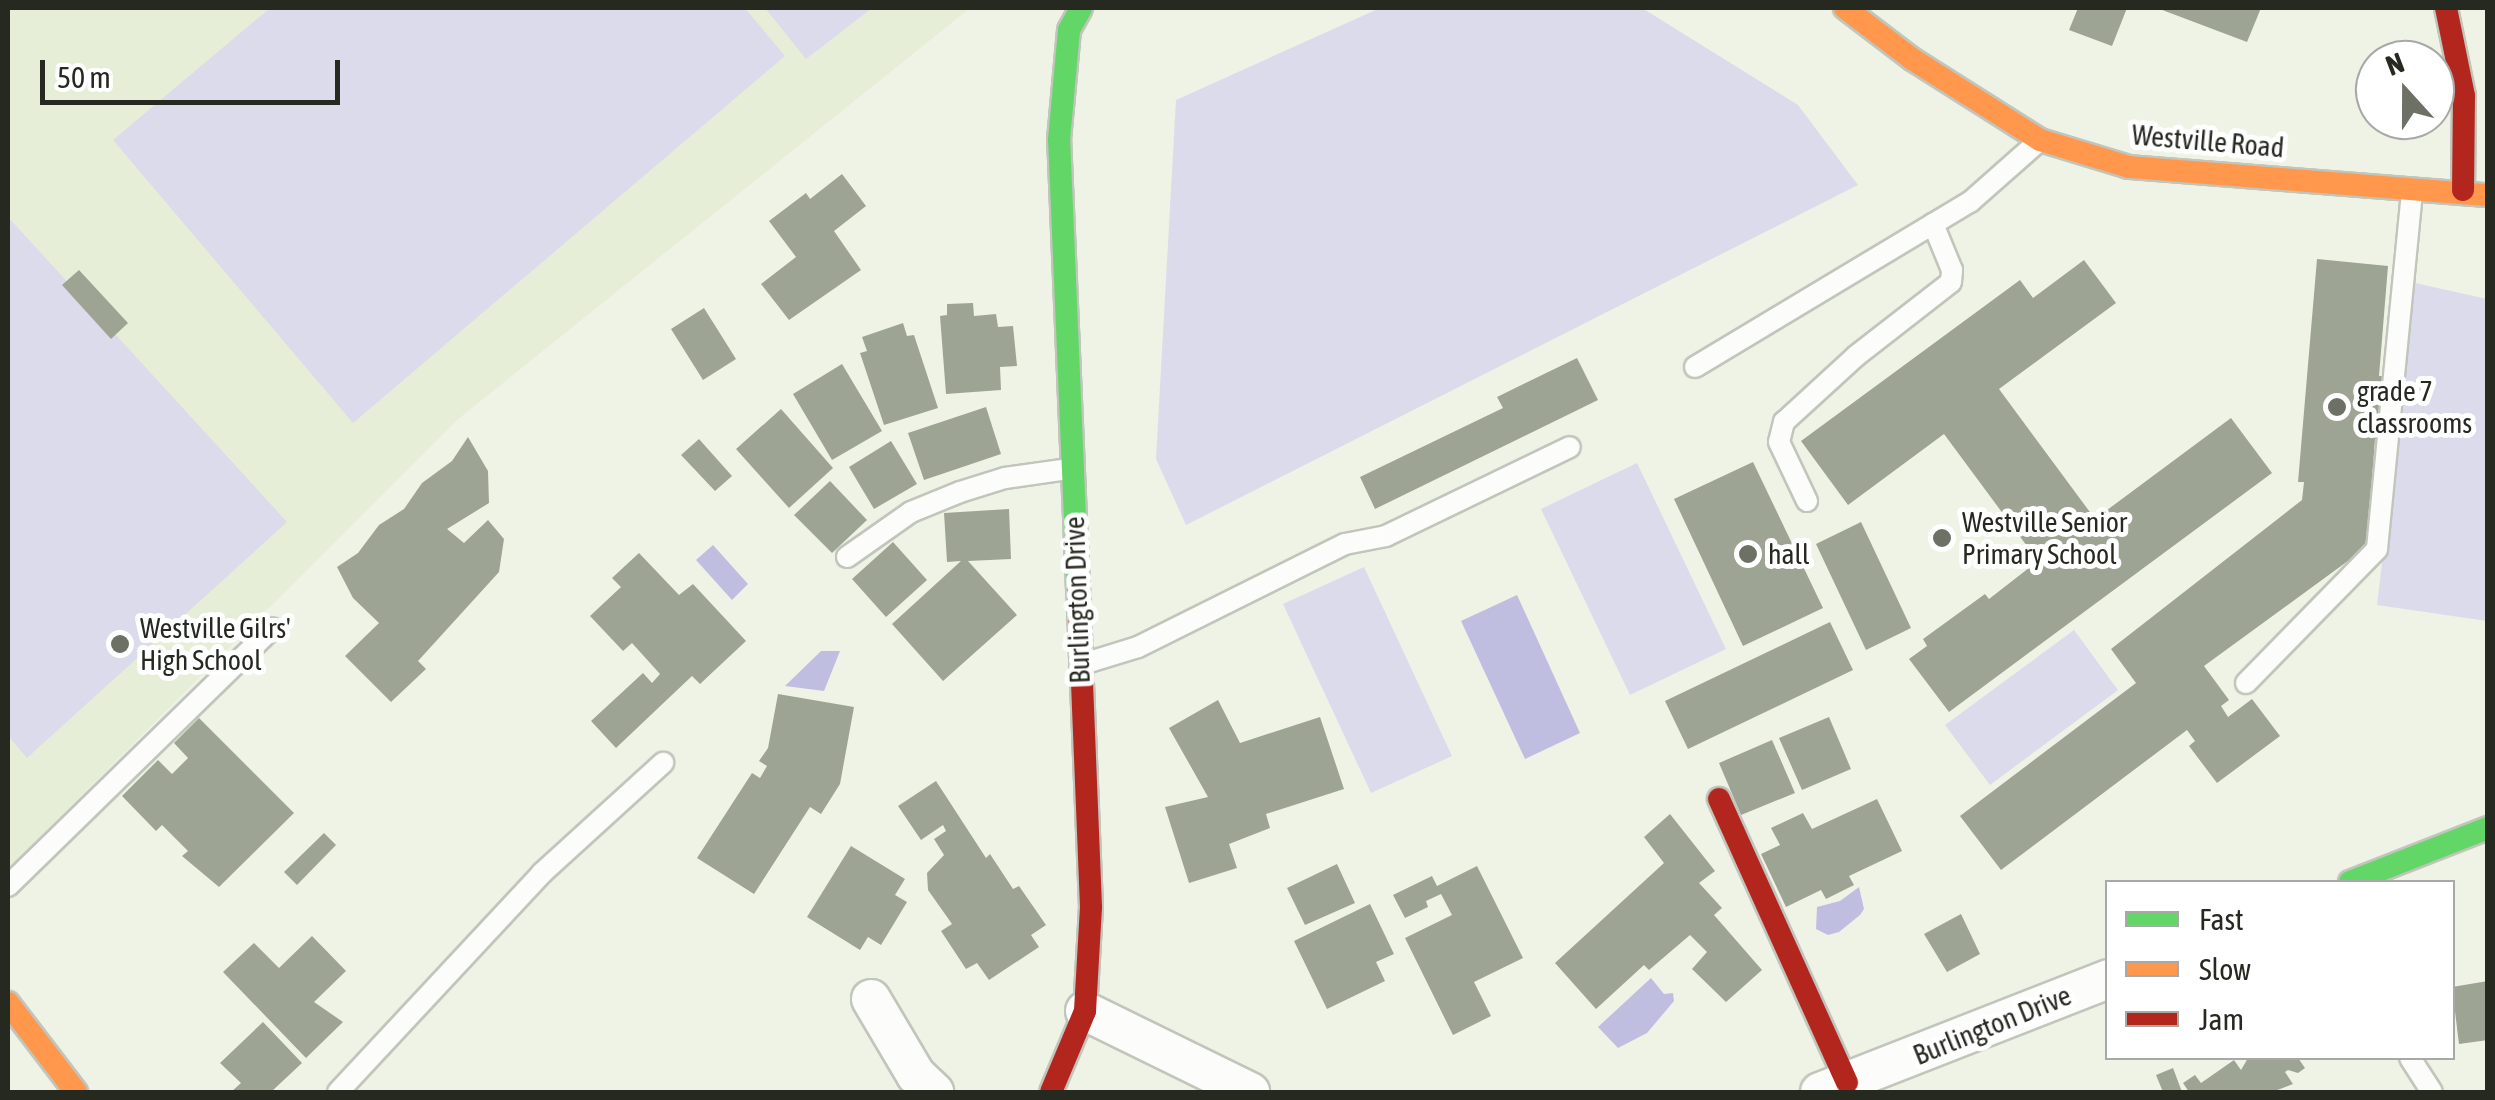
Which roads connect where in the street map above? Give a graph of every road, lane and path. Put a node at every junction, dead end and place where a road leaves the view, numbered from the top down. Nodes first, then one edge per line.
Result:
1 (1081, 8) edge
2 (1846, 8) edge
3 (2446, 8) edge
4 (2040, 140) junction
5 (2412, 188) junction
6 (2463, 190) junction
7 (2488, 195) edge
8 (1933, 224) junction
9 (1695, 367) dead end
10 (1570, 447) dead end
11 (1072, 469) junction
12 (1807, 502) dead end
13 (847, 557) dead end
14 (272, 628) dead end
15 (1079, 665) junction
16 (2246, 682) dead end
17 (664, 763) dead end
18 (1719, 799) dead end
19 (2488, 828) edge
20 (2355, 880) edge
21 (8, 886) edge
22 (2105, 980) edge
23 (870, 999) dead end
24 (8, 1003) edge
25 (1085, 1011) junction
26 (2411, 1060) edge
27 (1834, 1087) edge
28 (76, 1092) edge
29 (338, 1092) edge
30 (934, 1092) edge
31 (1050, 1092) edge
32 (1250, 1092) edge
33 (2432, 1092) edge

1 - 11 street, Burlington Drive
2 - 4 street, Westville Road
3 - 6 street
4 - 5 street, Westville Road
4 - 8 lane
5 - 6 street, Westville Road
5 - 16 lane
6 - 7 street, Westville Road
8 - 9 lane
8 - 12 lane
10 - 15 lane
11 - 13 lane
11 - 15 street, Burlington Drive
14 - 21 lane
15 - 25 street, Burlington Drive
17 - 29 lane
18 - 27 street
19 - 20 street
22 - 27 street, Burlington Drive
23 - 30 street
24 - 28 street
25 - 31 street
25 - 32 street
26 - 33 lane

